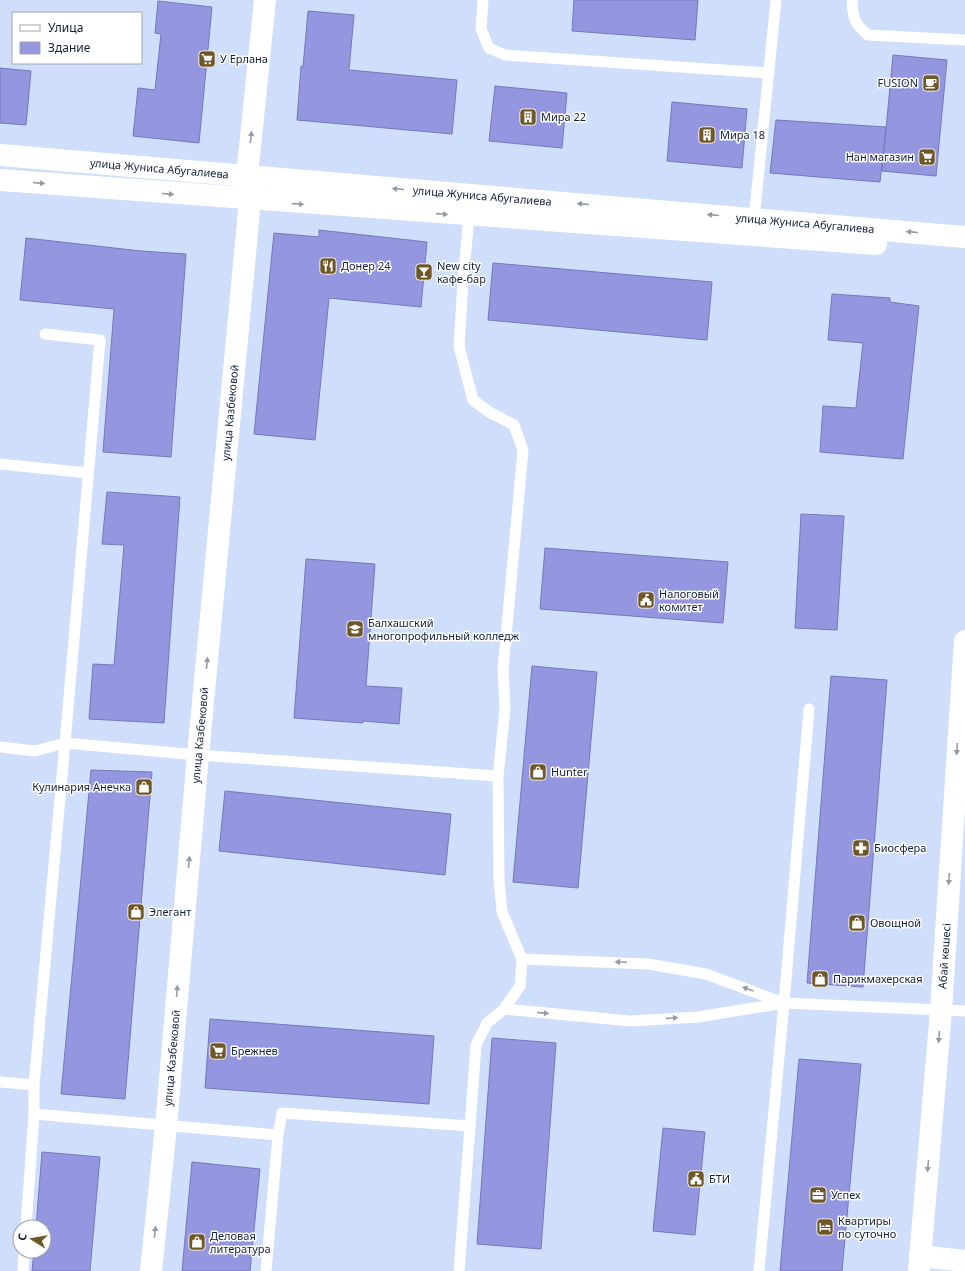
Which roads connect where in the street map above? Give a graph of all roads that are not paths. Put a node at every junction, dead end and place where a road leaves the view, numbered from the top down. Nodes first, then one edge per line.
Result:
1 (264, 0) edge
2 (483, 0) edge
3 (776, 0) edge
4 (852, 0) edge
5 (965, 40) edge
6 (769, 73) junction
7 (0, 155) edge
8 (247, 176) junction
9 (0, 180) edge
10 (478, 195) junction
11 (250, 200) junction
12 (469, 216) junction
13 (754, 219) junction
14 (965, 237) edge
15 (965, 250) edge
16 (45, 334) dead end
17 (0, 464) edge
18 (88, 473) junction
19 (965, 641) edge
20 (810, 709) dead end
21 (65, 743) junction
22 (0, 747) edge
23 (198, 755) junction
24 (498, 776) junction
25 (522, 958) junction
26 (784, 1003) junction
27 (504, 1009) junction
28 (941, 1010) junction
29 (965, 1011) edge
30 (0, 1082) edge
31 (34, 1085) junction
32 (34, 1114) junction
33 (166, 1126) junction
34 (470, 1126) junction
35 (278, 1135) junction
36 (27, 1219) edge
37 (24, 1259) edge
38 (965, 1261) edge
39 (919, 1263) edge
40 (23, 1271) edge
41 (151, 1271) edge
42 (266, 1271) edge
43 (459, 1271) edge
44 (759, 1271) edge

8 -> 1 main road
2 - 6 lane
3 - 6 lane
4 - 5 lane
6 - 13 lane
7 - 8 main road, улица Жуниса Абугалиева
10 -> 8 main road, улица Жуниса Абугалиева
8 - 11 main road, улица Казбековой
9 -> 11 main road, улица Жуниса Абугалиева
10 - 12 lane
13 -> 10 main road, улица Жуниса Абугалиева
11 -> 12 main road, улица Жуниса Абугалиева
23 -> 11 main road, улица Казбековой
12 - 15 main road, улица Жуниса Абугалиева
12 - 24 lane
14 -> 13 main road, улица Жуниса Абугалиева
16 - 18 lane
17 - 18 lane
18 - 21 lane
19 -> 28 main road, Абай көшесі
20 - 26 lane
21 - 22 lane
21 - 23 lane
21 - 31 lane
23 - 24 lane
33 -> 23 main road, улица Казбековой
24 - 25 lane
26 -> 25 lane
25 - 27 lane
27 -> 26 lane
26 - 28 lane
26 - 44 lane
27 - 34 lane
28 - 29 lane
28 -> 39 main road, Абай көшесі
30 - 31 lane
31 - 32 lane
32 - 33 lane
32 - 36 lane
33 - 35 lane
41 -> 33 main road, улица Казбековой
34 - 35 lane
34 - 43 lane
35 - 42 lane
37 - 40 lane
38 - 39 main road

